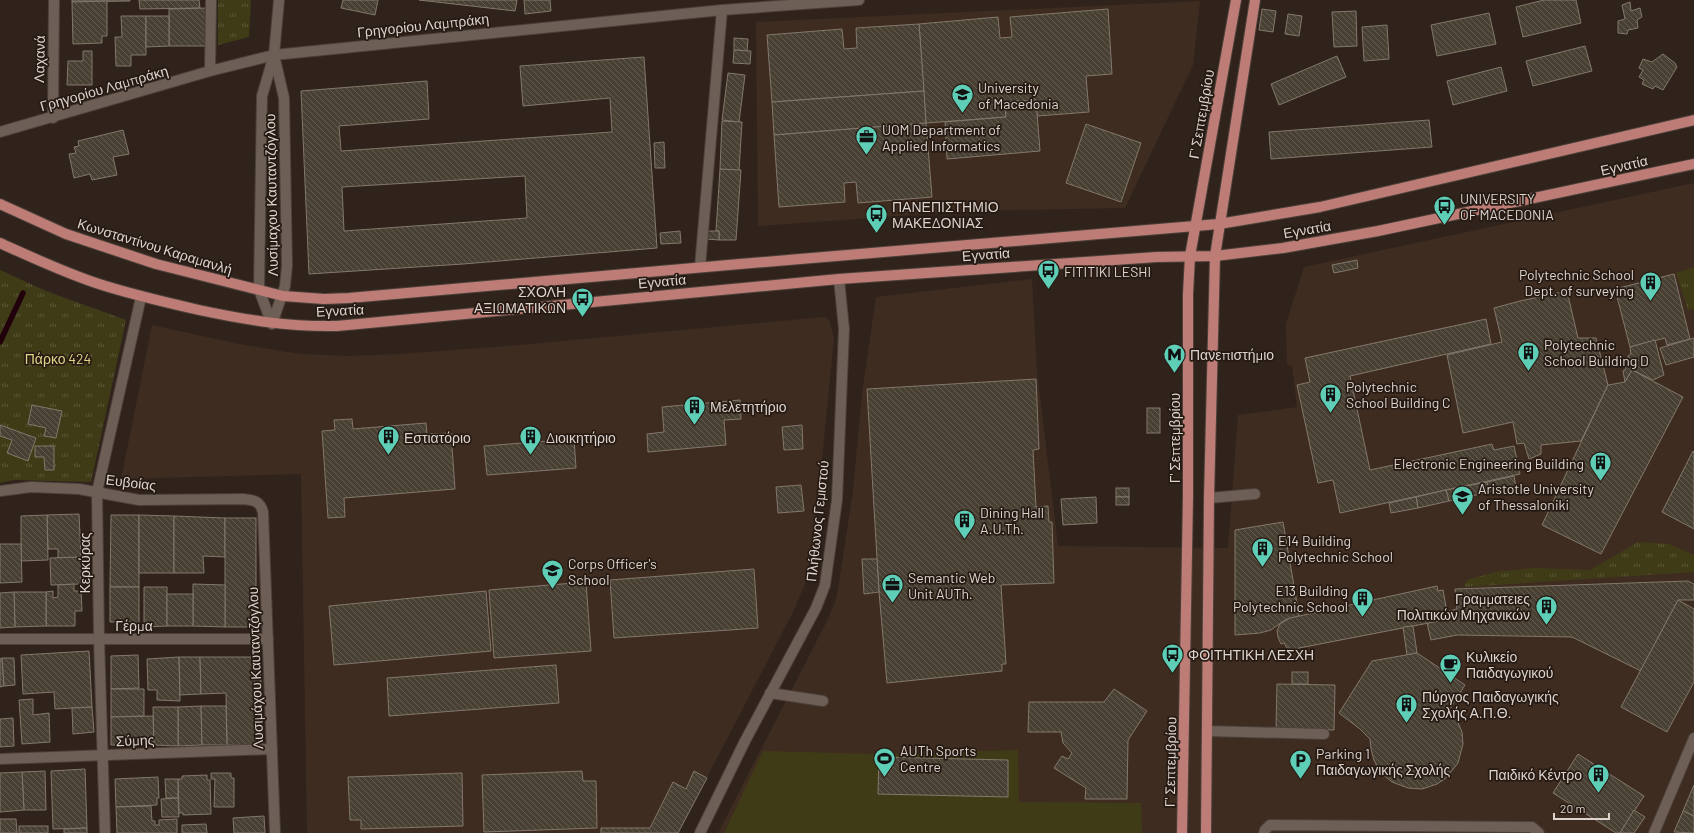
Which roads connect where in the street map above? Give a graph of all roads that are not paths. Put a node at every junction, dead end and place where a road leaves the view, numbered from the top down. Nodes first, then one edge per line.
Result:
1 (54, 0) edge
2 (211, 0) edge
3 (279, 0) edge
4 (859, 0) edge
5 (1236, 0) edge
6 (1255, 0) edge
7 (722, 10) junction
8 (274, 55) junction
9 (210, 71) junction
10 (53, 118) junction
11 (1694, 120) edge
12 (0, 132) edge
13 (1694, 164) edge
14 (0, 204) edge
15 (1219, 224) junction
16 (1196, 226) junction
17 (0, 243) edge
18 (1190, 256) junction
19 (1215, 256) junction
20 (700, 267) junction
21 (839, 279) junction
22 (259, 290) junction
23 (283, 296) junction
24 (141, 297) junction
25 (272, 324) junction
26 (0, 491) edge
27 (98, 492) junction
28 (1255, 494) dead end
29 (1209, 498) junction
30 (259, 503) joint
31 (0, 639) edge
32 (99, 639) junction
33 (268, 639) junction
34 (770, 693) junction
35 (823, 701) dead end
36 (1207, 731) junction
37 (1324, 734) dead end
38 (1694, 738) edge
39 (272, 749) junction
40 (101, 755) junction
41 (0, 759) edge
42 (104, 833) edge
43 (275, 833) edge
44 (700, 833) edge
45 (1182, 833) edge
46 (1206, 833) edge
47 (1264, 833) edge
48 (1539, 833) edge
49 (1654, 833) edge

1 - 10 street, Λαχανά
2 - 9 street
3 - 8 street, Λυσίμαχου Καυταντζόγλου
4 - 7 street, Γρηγορίου Λαμπράκη
5 - 16 main road, Γ' Σεπτεμβρίου
6 - 15 main road
7 - 8 street, Γρηγορίου Λαμπράκη
7 - 20 street
8 - 9 street, Γρηγορίου Λαμπράκη
8 - 22 street, Λυσίμαχου Καυταντζόγλου
8 - 23 street, Λυσίμαχου Καυταντζόγλου
9 - 10 street, Γρηγορίου Λαμπράκη
10 - 12 street, Γρηγορίου Λαμπράκη
11 - 15 main road, Εγνατία
13 - 19 main road, Εγνατία
14 - 22 main road, Κωνσταντίνου Καραμανλή
15 - 16 main road, Εγνατία
15 - 19 main road
16 - 18 main road, Γ' Σεπτεμβρίου
16 - 20 main road, Εγνατία
17 - 24 main road
18 - 19 main road, Εγνατία
18 - 21 main road, Εγνατία
18 - 45 main road, Γ' Σεπτεμβρίου
19 - 29 main road
20 - 23 main road, Εγνατία
21 - 25 main road, Εγνατία
21 - 34 street, Πλήθωνος Γεμιστού
22 - 23 main road, Κωνσταντίνου Καραμανλή
22 - 25 street, Λυσίμαχου Καυταντζόγλου
23 - 25 street, Λυσίμαχου Καυταντζόγλου
24 - 25 main road
24 - 27 street, Κερκύρας
26 - 27 street, Ευβοίας
27 - 30 street, Ευβοίας
27 - 32 street, Κερκύρας
28 - 29 street
29 - 36 main road
30 - 33 street, Λυσιμάχου Καυταντζόγλου
31 - 32 street, Γέρμα
32 - 33 street, Γέρμα
32 - 40 street, Κερκύρας
33 - 39 street, Λυσιμάχου Καυταντζόγλου
34 - 35 street
34 - 44 street, Πλήθωνος Γεμιστού
36 - 37 street
36 - 46 main road
38 - 49 street
39 - 40 street, Σύμης
39 - 43 street, Λυσιμάχου Καυταντζόγλου
40 - 41 street, Σύμης
40 - 42 street, Κερκύρας
47 - 48 street

